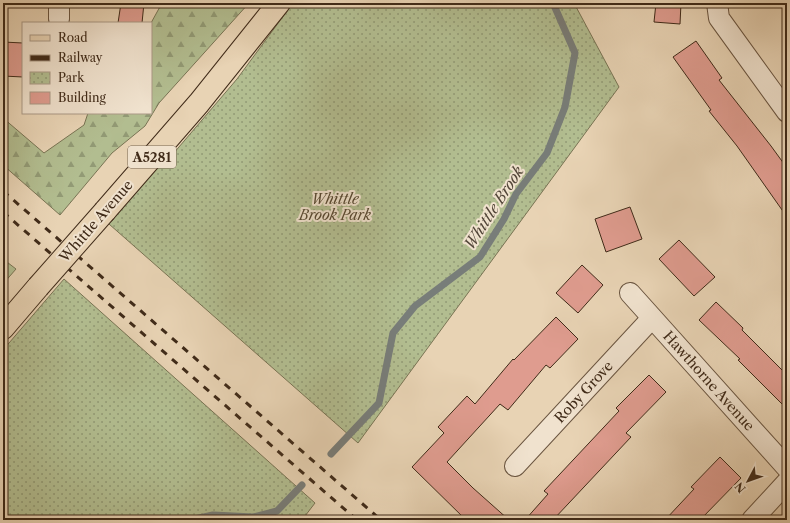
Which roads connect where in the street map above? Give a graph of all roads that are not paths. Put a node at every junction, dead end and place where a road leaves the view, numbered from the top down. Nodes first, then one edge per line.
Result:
1 (280, 3) edge
2 (717, 3) edge
3 (787, 112) edge
4 (630, 293) dead end
5 (652, 318) junction
6 (3, 328) edge
7 (516, 466) dead end
8 (787, 468) edge
9 (787, 482) edge
10 (752, 520) edge

1 - 6 main road, Whittle Avenue / A5281, bridge
2 - 3 street
4 - 5 street, Hawthorne Avenue
5 - 7 street, Roby Grove
5 - 8 street, Hawthorne Avenue
9 - 10 street

